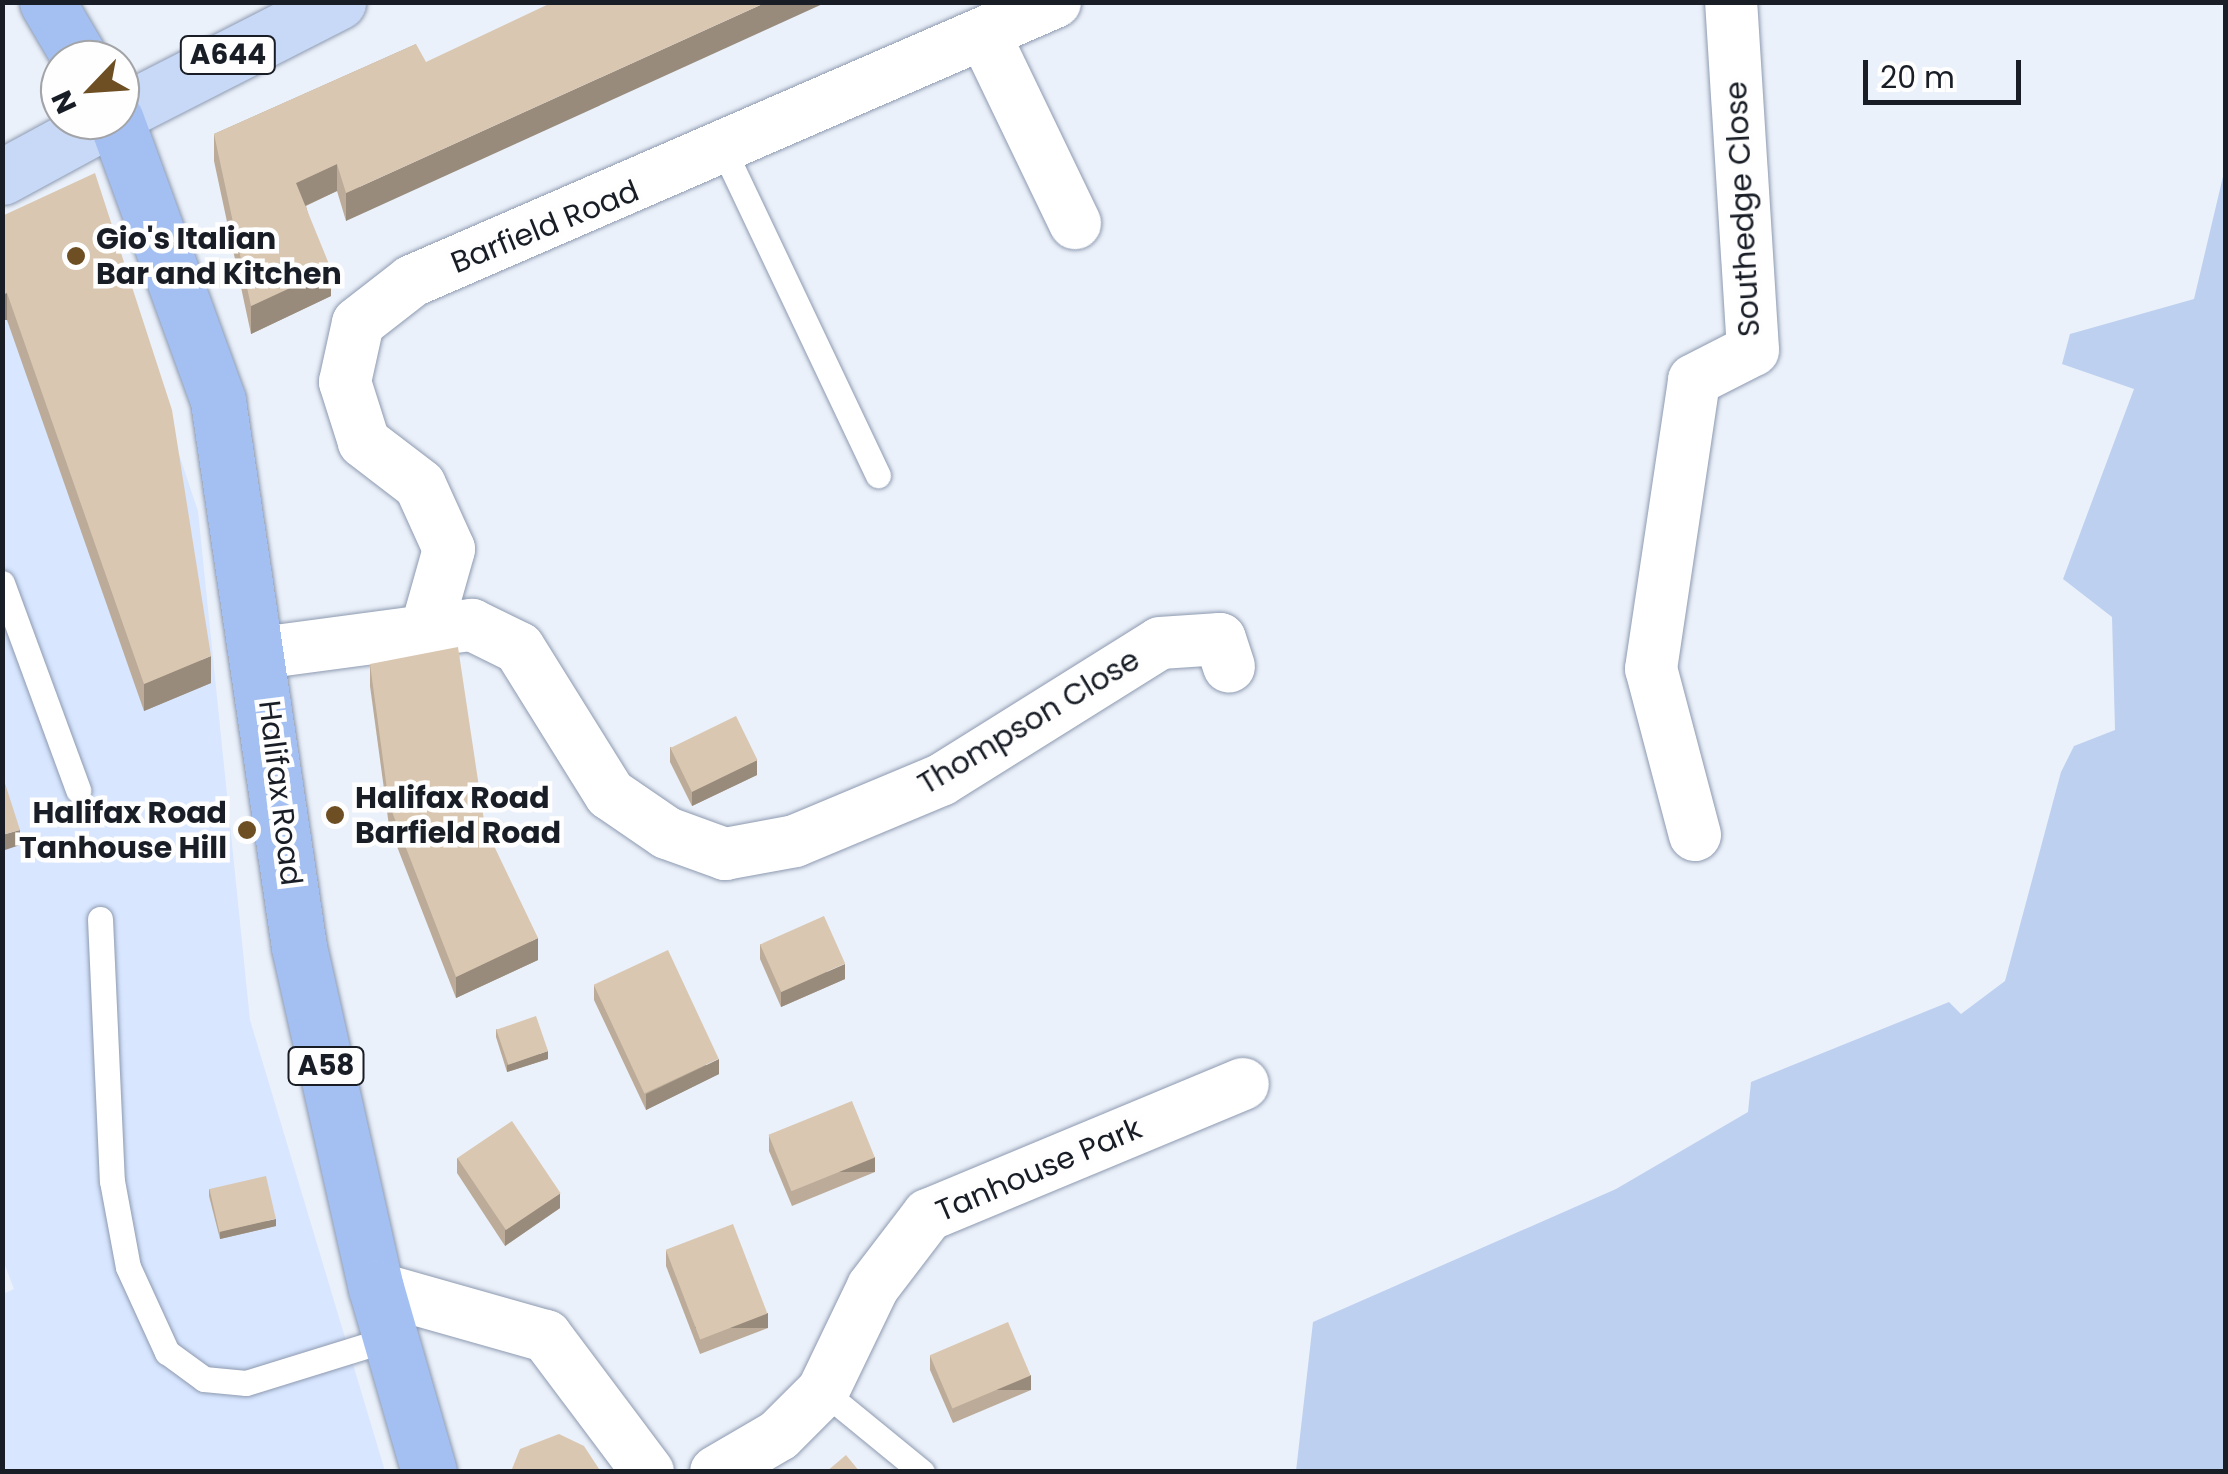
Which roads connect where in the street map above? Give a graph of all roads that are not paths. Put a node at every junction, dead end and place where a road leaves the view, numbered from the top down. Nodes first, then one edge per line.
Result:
1 (47, 2) edge
2 (338, 2) edge
3 (1055, 2) edge
4 (1731, 2) edge
5 (984, 34) junction
6 (69, 40) edge
7 (140, 103) edge
8 (70, 140) edge
9 (123, 140) edge
10 (724, 151) junction
11 (2, 177) edge
12 (1075, 223) dead end
13 (878, 475) dead end
14 (2, 583) edge
15 (427, 627) junction
16 (260, 653) junction
17 (1230, 667) dead end
18 (78, 790) dead end
19 (1695, 835) dead end
20 (100, 919) dead end
21 (1243, 1084) dead end
22 (384, 1313) junction
23 (824, 1390) junction
24 (429, 1472) edge
25 (648, 1472) edge
26 (716, 1472) edge
27 (922, 1472) edge

1 - 6 highway
2 - 7 main road, A644
3 - 5 street, Barfield Road
4 - 19 street, Southedge Close
5 - 10 street, Barfield Road
5 - 12 street
8 - 11 main road
9 - 16 highway, Halifax Road / A58
10 - 13 lane
10 - 15 street, Barfield Road
14 - 18 lane
15 - 16 street, Thompson Close
15 - 17 street, Thompson Close
16 - 22 highway, Halifax Road / A58
20 - 22 lane
21 - 23 street, Tanhouse Park
22 - 24 highway, Halifax Road / A58
22 - 25 street
23 - 26 street, Tanhouse Park
23 - 27 lane

